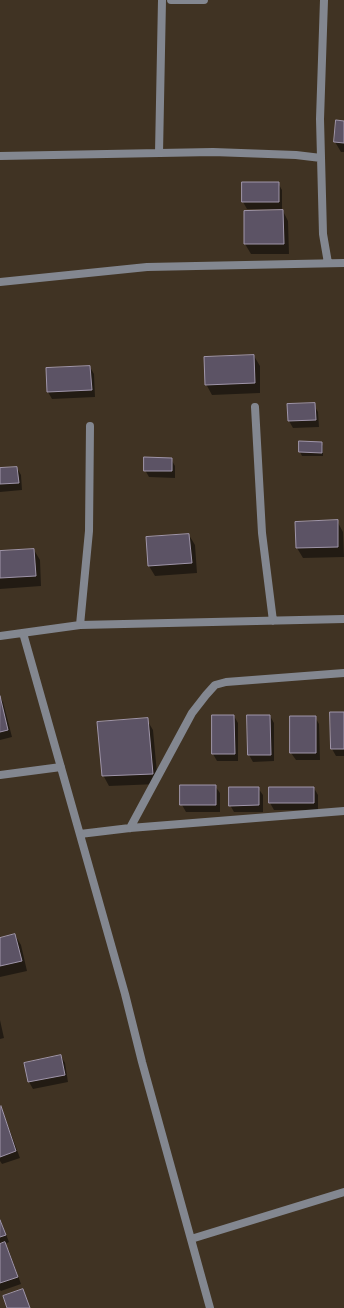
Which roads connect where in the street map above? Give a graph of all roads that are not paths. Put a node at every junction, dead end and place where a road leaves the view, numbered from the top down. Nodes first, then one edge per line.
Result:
1 (162, 0) edge
2 (171, 0) edge
3 (204, 0) edge
4 (324, 0) edge
5 (160, 153) junction
6 (0, 156) edge
7 (321, 158) junction
8 (328, 263) junction
9 (344, 263) edge
10 (0, 282) edge
11 (255, 408) dead end
12 (90, 426) dead end
13 (344, 619) edge
14 (273, 621) junction
15 (80, 625) junction
16 (23, 633) junction
17 (0, 636) edge
18 (344, 673) edge
19 (60, 767) junction
20 (0, 775) edge
21 (344, 811) edge
22 (130, 828) junction
23 (80, 834) junction
24 (344, 1192) edge
25 (191, 1239) junction
26 (210, 1308) edge

1 - 5 street
2 - 3 street
4 - 7 street
5 - 6 street
5 - 7 street
7 - 8 street
8 - 9 street
8 - 10 street
11 - 14 street
12 - 15 street
13 - 14 street
14 - 15 street
15 - 16 street
16 - 17 street
16 - 19 street
18 - 22 street
19 - 20 street
19 - 23 street
21 - 22 street
22 - 23 street
23 - 25 street
24 - 25 street
25 - 26 street

